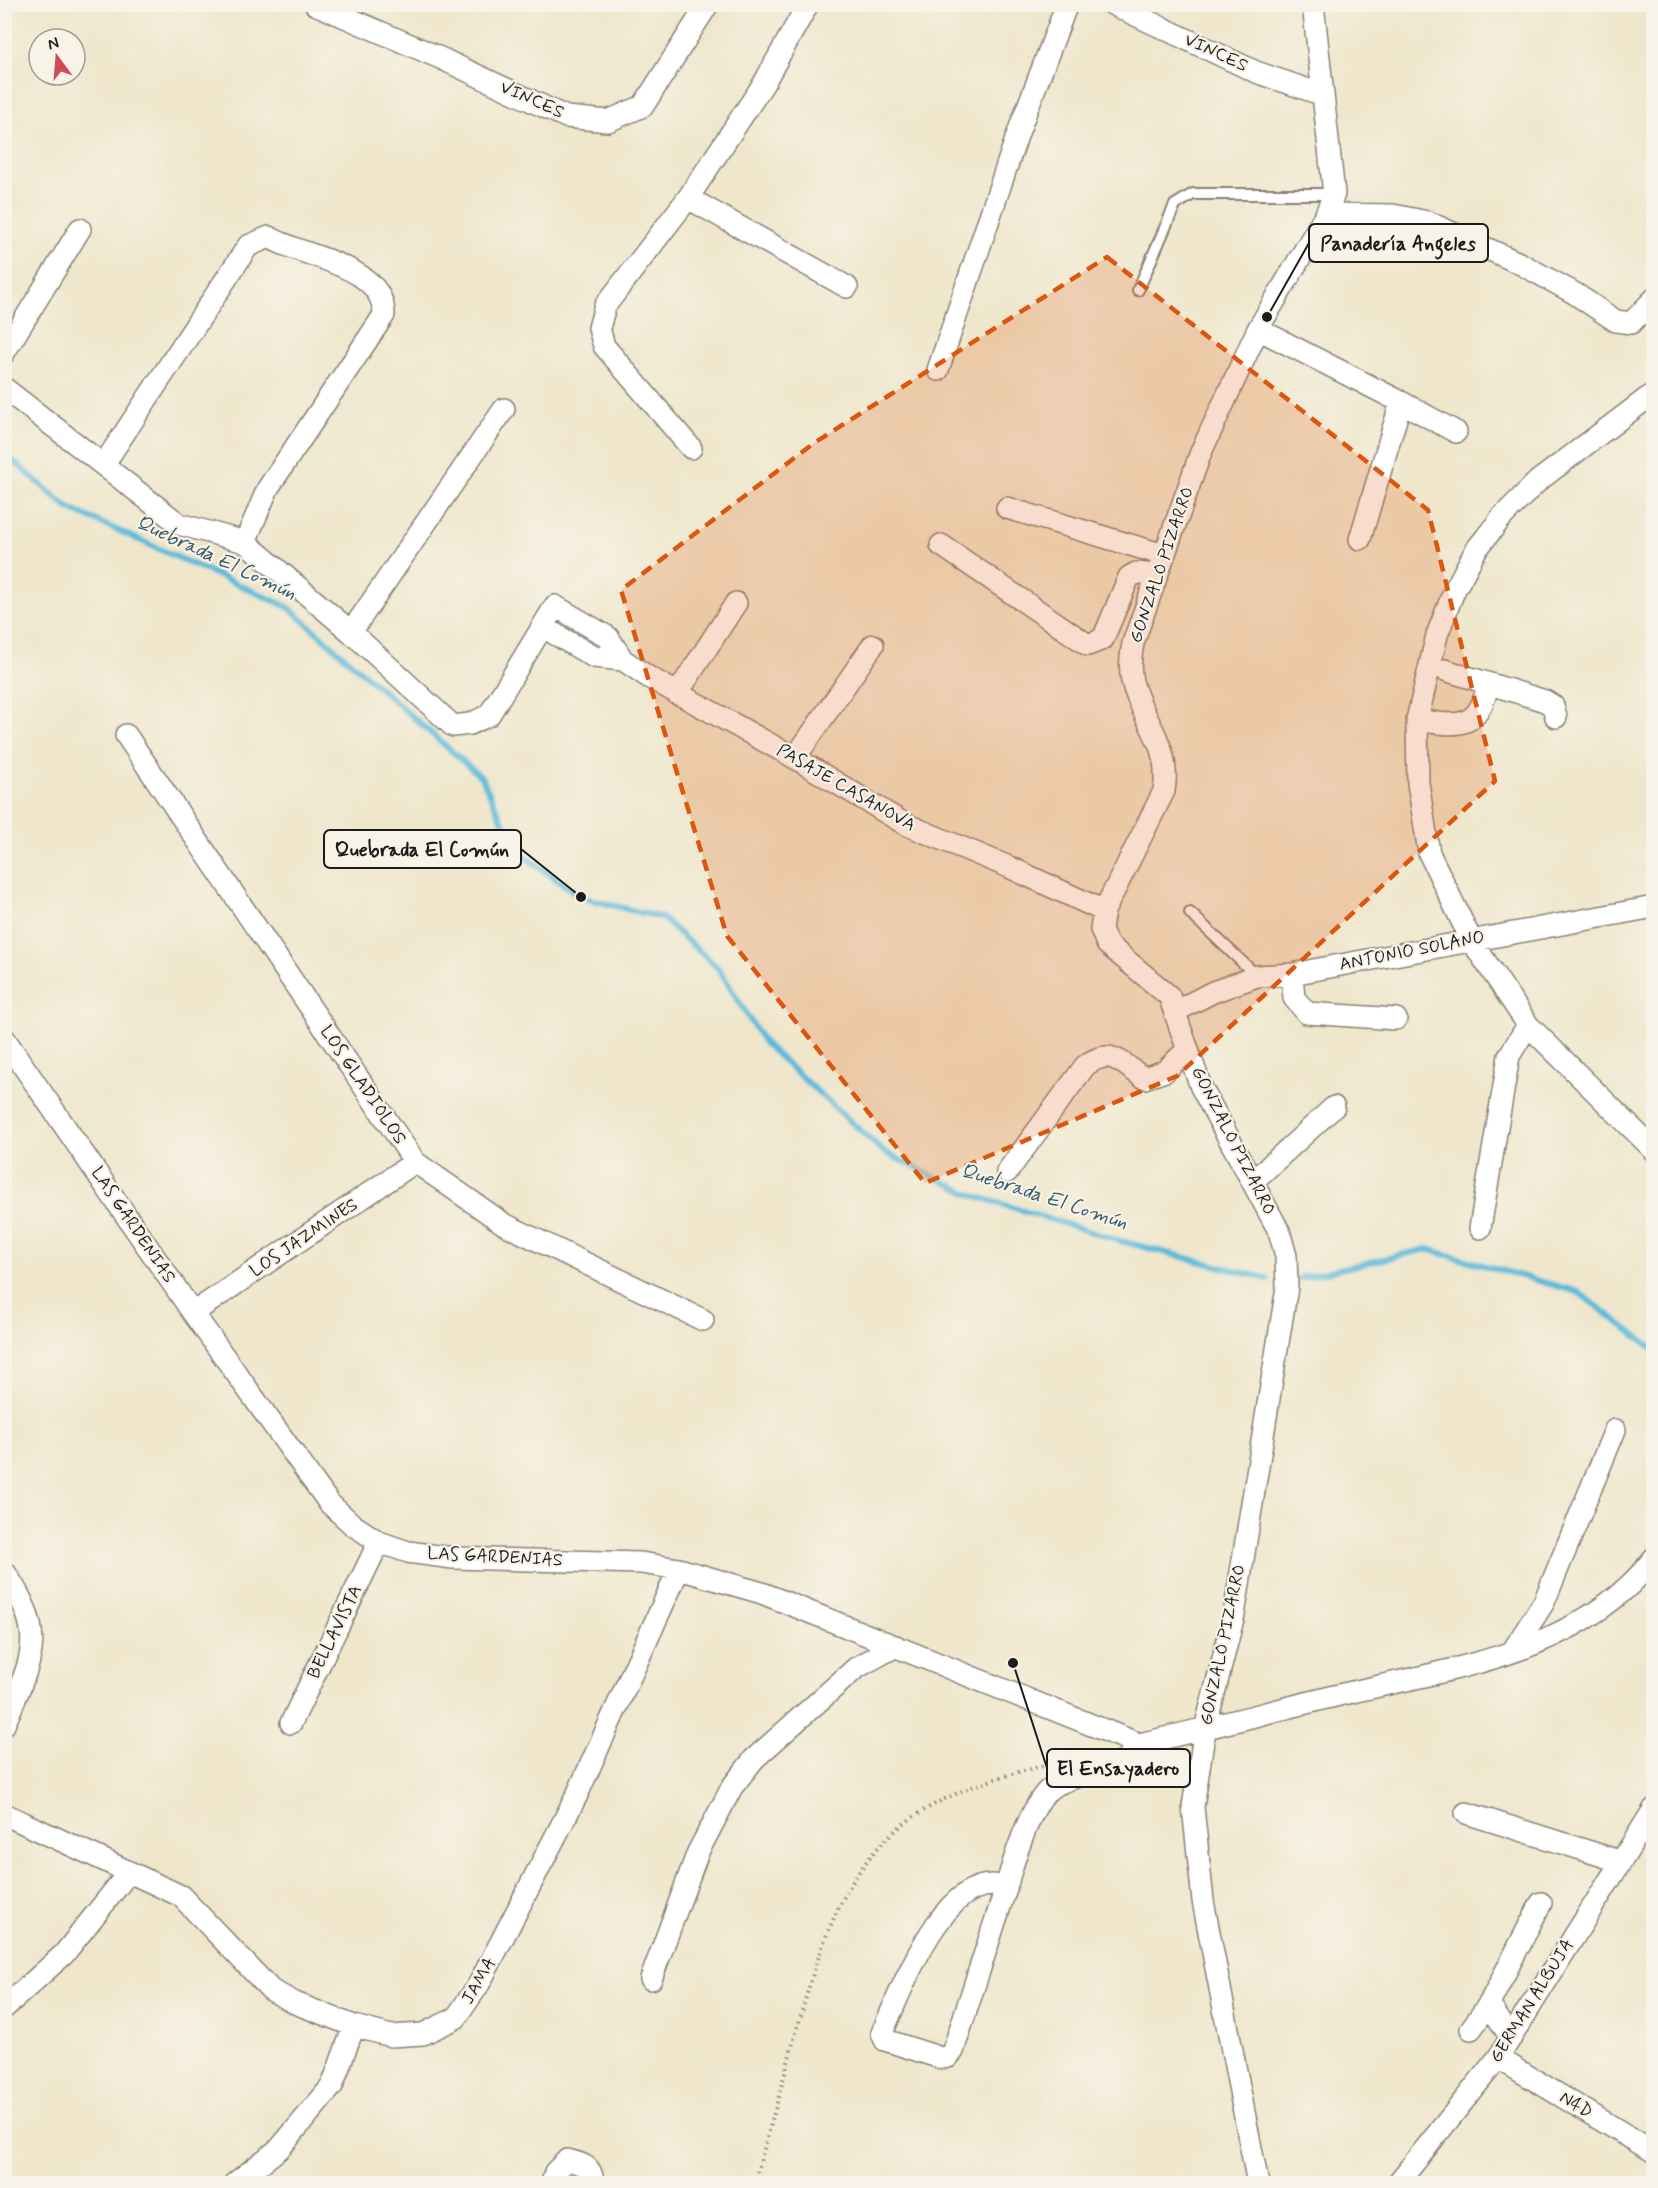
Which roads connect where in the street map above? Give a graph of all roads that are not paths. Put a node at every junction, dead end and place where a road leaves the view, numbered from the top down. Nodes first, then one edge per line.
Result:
1 (315, 4) edge
2 (708, 4) edge
3 (808, 4) edge
4 (1067, 4) edge
5 (1112, 4) edge
6 (1313, 4) edge
7 (1323, 95) junction
8 (1334, 194) junction
9 (688, 198) junction
10 (1326, 214) junction
11 (80, 229) dead end
12 (847, 287) dead end
13 (1138, 290) dead end
14 (1653, 299) edge
15 (1258, 329) junction
16 (4, 353) edge
17 (938, 370) dead end
18 (4, 388) edge
19 (1653, 393) edge
20 (1401, 402) junction
21 (504, 408) dead end
22 (1456, 432) dead end
23 (692, 448) dead end
24 (104, 464) junction
25 (1007, 508) dead end
26 (1360, 538) dead end
27 (245, 542) junction
28 (941, 545) dead end
29 (1164, 555) junction
30 (1157, 574) junction
31 (736, 603) dead end
32 (543, 627) junction
33 (351, 632) junction
34 (873, 645) dead end
35 (626, 662) junction
36 (1445, 670) dead end
37 (1488, 684) junction
38 (677, 694) junction
39 (1556, 717) dead end
40 (1417, 720) junction
41 (126, 735) dead end
42 (795, 758) junction
43 (1652, 904) edge
44 (1104, 911) junction
45 (1190, 913) dead end
46 (1471, 940) junction
47 (1292, 974) junction
48 (1257, 976) junction
49 (1176, 1011) junction
50 (1396, 1019) dead end
51 (1528, 1025) junction
52 (4, 1038) edge
53 (1188, 1049) junction
54 (1334, 1107) dead end
55 (1653, 1150) edge
56 (415, 1162) junction
57 (1007, 1172) dead end
58 (1251, 1182) junction
59 (1480, 1228) dead end
60 (193, 1313) junction
61 (704, 1320) dead end
62 (1615, 1430) dead end
63 (379, 1542) junction
64 (1653, 1558) edge
65 (679, 1569) junction
66 (4, 1571) edge
67 (896, 1646) junction
68 (1512, 1652) junction
69 (291, 1723) dead end
70 (4, 1725) edge
71 (1205, 1729) junction
72 (1139, 1744) junction
73 (1653, 1809) edge
74 (1466, 1813) dead end
75 (4, 1814) edge
76 (1619, 1861) junction
77 (129, 1872) junction
78 (1006, 1888) junction
79 (1541, 1903) dead end
80 (651, 1979) dead end
81 (1489, 2004) junction
82 (4, 2008) edge
83 (354, 2026) junction
84 (1471, 2029) dead end
85 (1510, 2038) junction
86 (1498, 2058) junction
87 (1653, 2152) edge
88 (234, 2184) edge
89 (552, 2184) edge
90 (594, 2184) edge
91 (1258, 2184) edge
92 (1396, 2184) edge

1 - 2 street, VINCES
3 - 9 street
4 - 17 street
5 - 7 street, VINCES
6 - 7 street, GONZALO PIZARRO
7 - 8 street, GONZALO PIZARRO
8 - 10 street, GONZALO PIZARRO
8 - 13 lane
9 - 12 street
9 - 23 street
10 - 14 street
10 - 15 street, GONZALO PIZARRO
11 - 16 street
15 - 20 street
15 - 29 street, GONZALO PIZARRO
18 - 24 street
19 - 40 street
20 - 22 street
20 - 26 street
21 - 33 street
24 - 27 street
24 - 27 street
25 - 29 street
27 - 33 street
28 - 30 street
29 - 30 street, GONZALO PIZARRO
30 - 44 street, GONZALO PIZARRO
31 - 38 street
32 - 33 street
32 - 35 street
32 - 35 street
34 - 42 street
35 - 38 street, PASAJE CASANOVA
36 - 37 street
37 - 39 street
37 - 40 street
38 - 42 street, PASAJE CASANOVA
40 - 46 street
41 - 56 street, LOS GLADIOLOS
42 - 44 street, PASAJE CASANOVA
43 - 46 street, ANTONIO SOLANO
44 - 49 street, GONZALO PIZARRO
45 - 48 lane
46 - 47 street, ANTONIO SOLANO
46 - 51 street
47 - 48 street, ANTONIO SOLANO
47 - 50 street
48 - 49 street, ANTONIO SOLANO
49 - 53 street, GONZALO PIZARRO
51 - 55 street
51 - 59 street
52 - 60 street, LAS GARDENIAS
53 - 57 street
53 - 58 street, GONZALO PIZARRO
54 - 58 street
56 - 60 street, LOS JAZMINES
56 - 61 street, LOS GLADIOLOS
58 - 71 street, GONZALO PIZARRO
60 - 63 street, LAS GARDENIAS
62 - 68 street
63 - 65 street, LAS GARDENIAS
63 - 69 street, BELLAVISTA
64 - 68 street
65 - 67 street, LAS GARDENIAS
65 - 83 street, JAMA
66 - 70 street
67 - 72 street, LAS GARDENIAS
67 - 80 street
68 - 71 street
71 - 72 street
71 - 91 street, GONZALO PIZARRO
72 - 78 street
73 - 76 street, GERMAN ALBUJA
74 - 76 street
75 - 77 street, JAMA
76 - 85 street, GERMAN ALBUJA
77 - 82 street
77 - 83 street, JAMA
78 - 78 street
79 - 81 street
81 - 84 street
81 - 85 street
83 - 88 street
85 - 86 street, GERMAN ALBUJA
86 - 87 street, N4D
86 - 92 street, GERMAN ALBUJA
89 - 90 street

